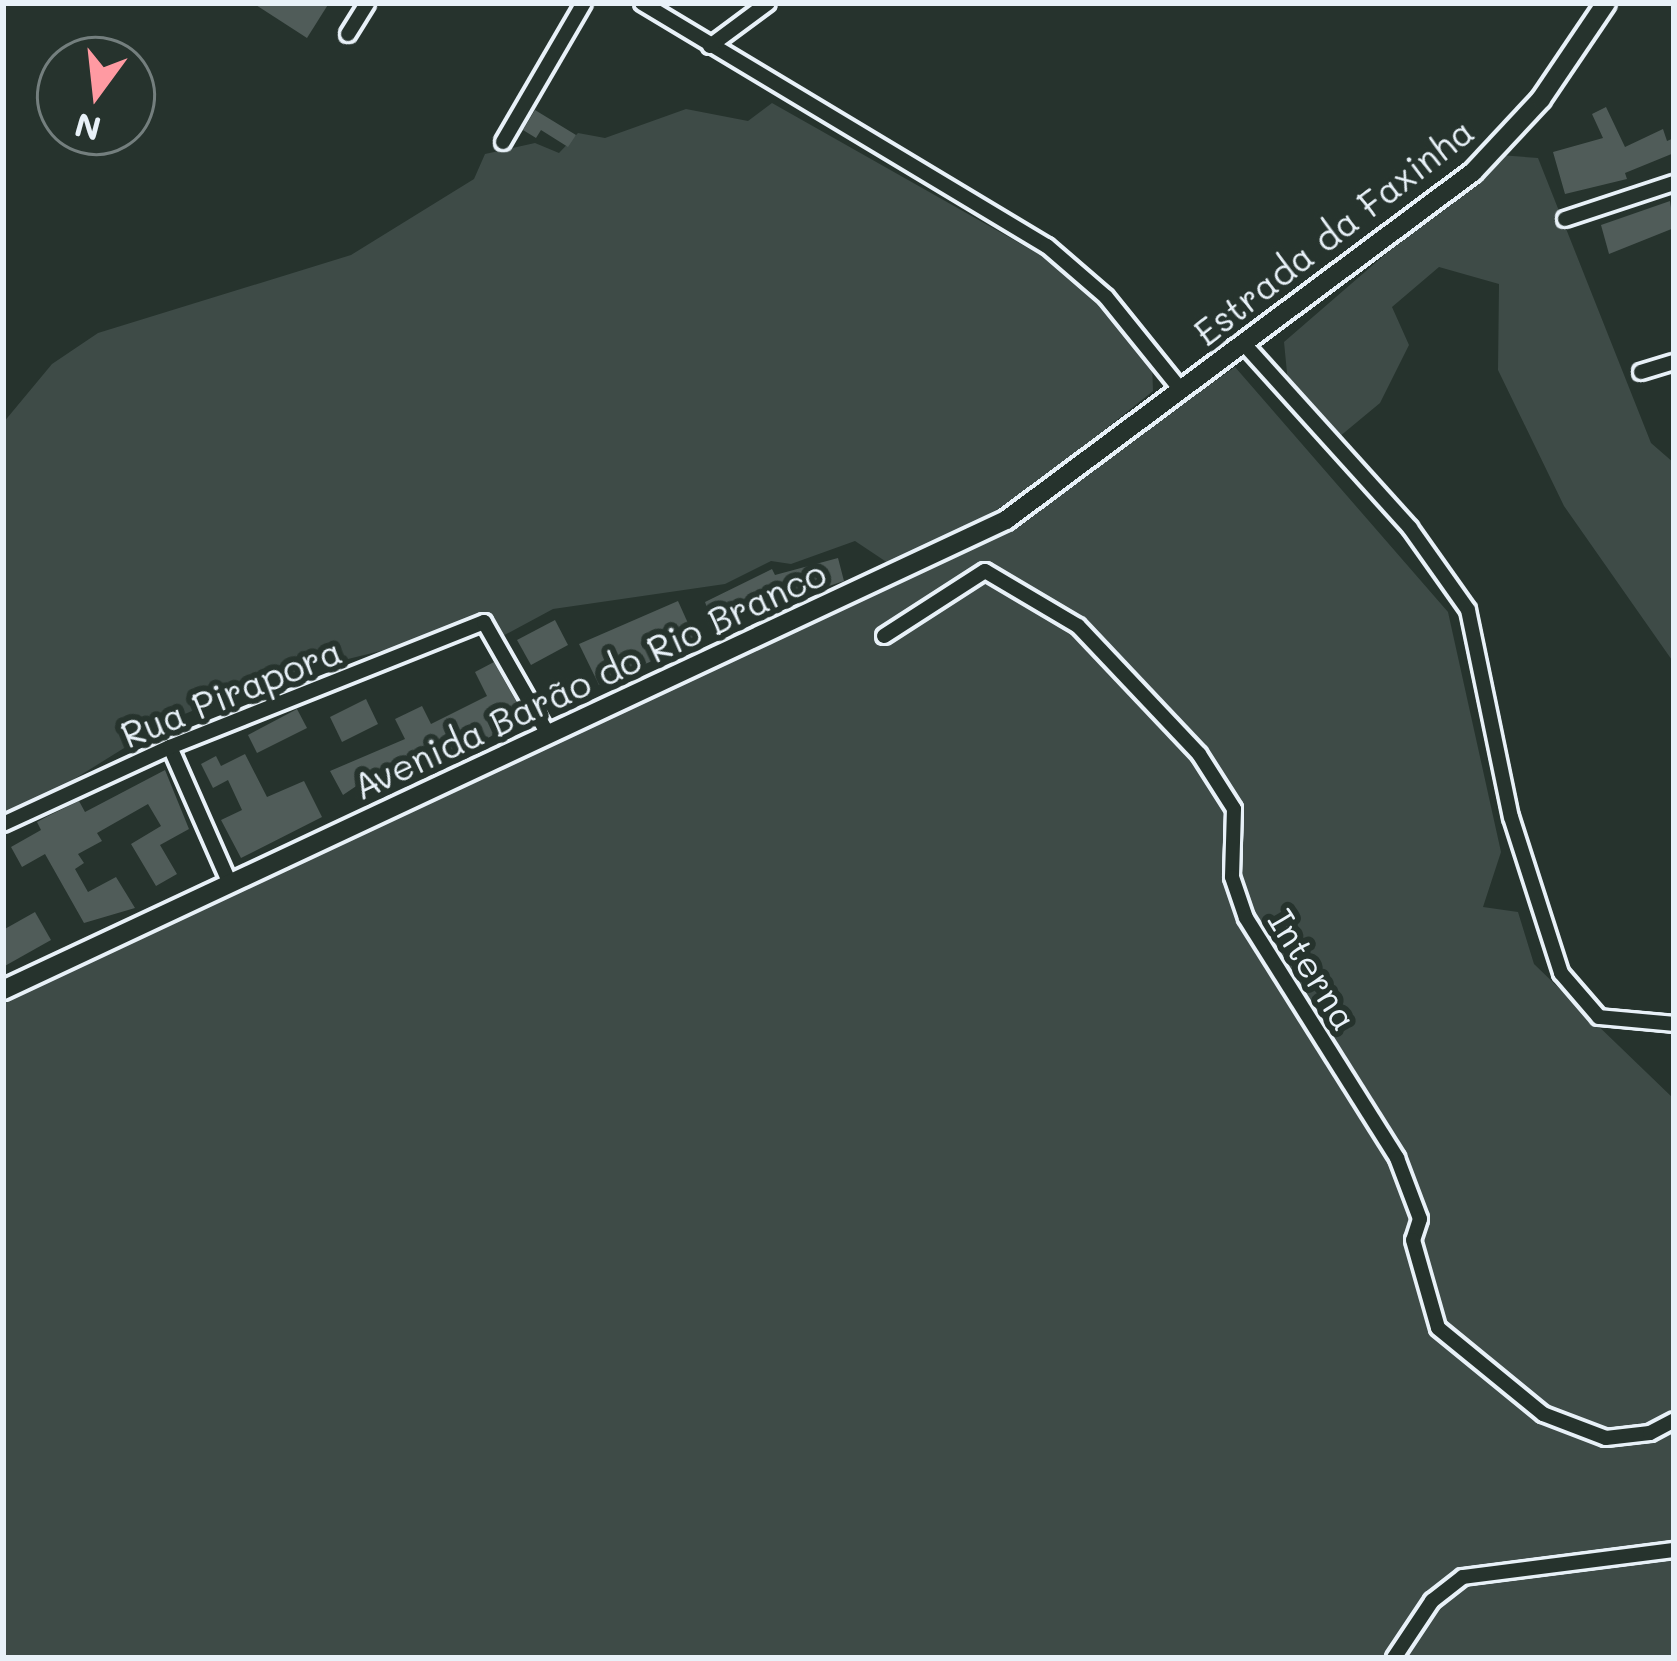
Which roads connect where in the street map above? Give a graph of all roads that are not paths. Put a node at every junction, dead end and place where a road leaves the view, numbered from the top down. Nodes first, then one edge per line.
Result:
1 (367, 3) edge
2 (584, 3) edge
3 (642, 3) edge
4 (768, 3) edge
5 (1606, 3) edge
6 (348, 34) dead end
7 (710, 46) junction
8 (503, 142) dead end
9 (1674, 182) edge
10 (1564, 219) dead end
11 (1244, 344) junction
12 (1674, 362) edge
13 (1641, 372) dead end
14 (1181, 390) junction
15 (884, 636) dead end
16 (548, 734) junction
17 (170, 747) junction
18 (3, 824) edge
19 (229, 879) junction
20 (3, 991) edge
21 (1674, 1024) edge
22 (1674, 1420) edge
23 (1674, 1550) edge
24 (1394, 1658) edge

1 - 6 street
2 - 8 street
3 - 7 street
4 - 7 street
5 - 11 street, Estrada da Faxinha
7 - 14 street
9 - 10 street
11 - 14 street, Estrada da Faxinha
11 - 21 street
12 - 13 street
14 - 16 street, Avenida Barão do Rio Branco
15 - 22 street, Interna
16 - 17 street, Rua Pirapora
16 - 19 street, Avenida Barão do Rio Branco
17 - 18 street, Rua Pirapora
17 - 19 street
19 - 20 street, Avenida Barão do Rio Branco
23 - 24 street

